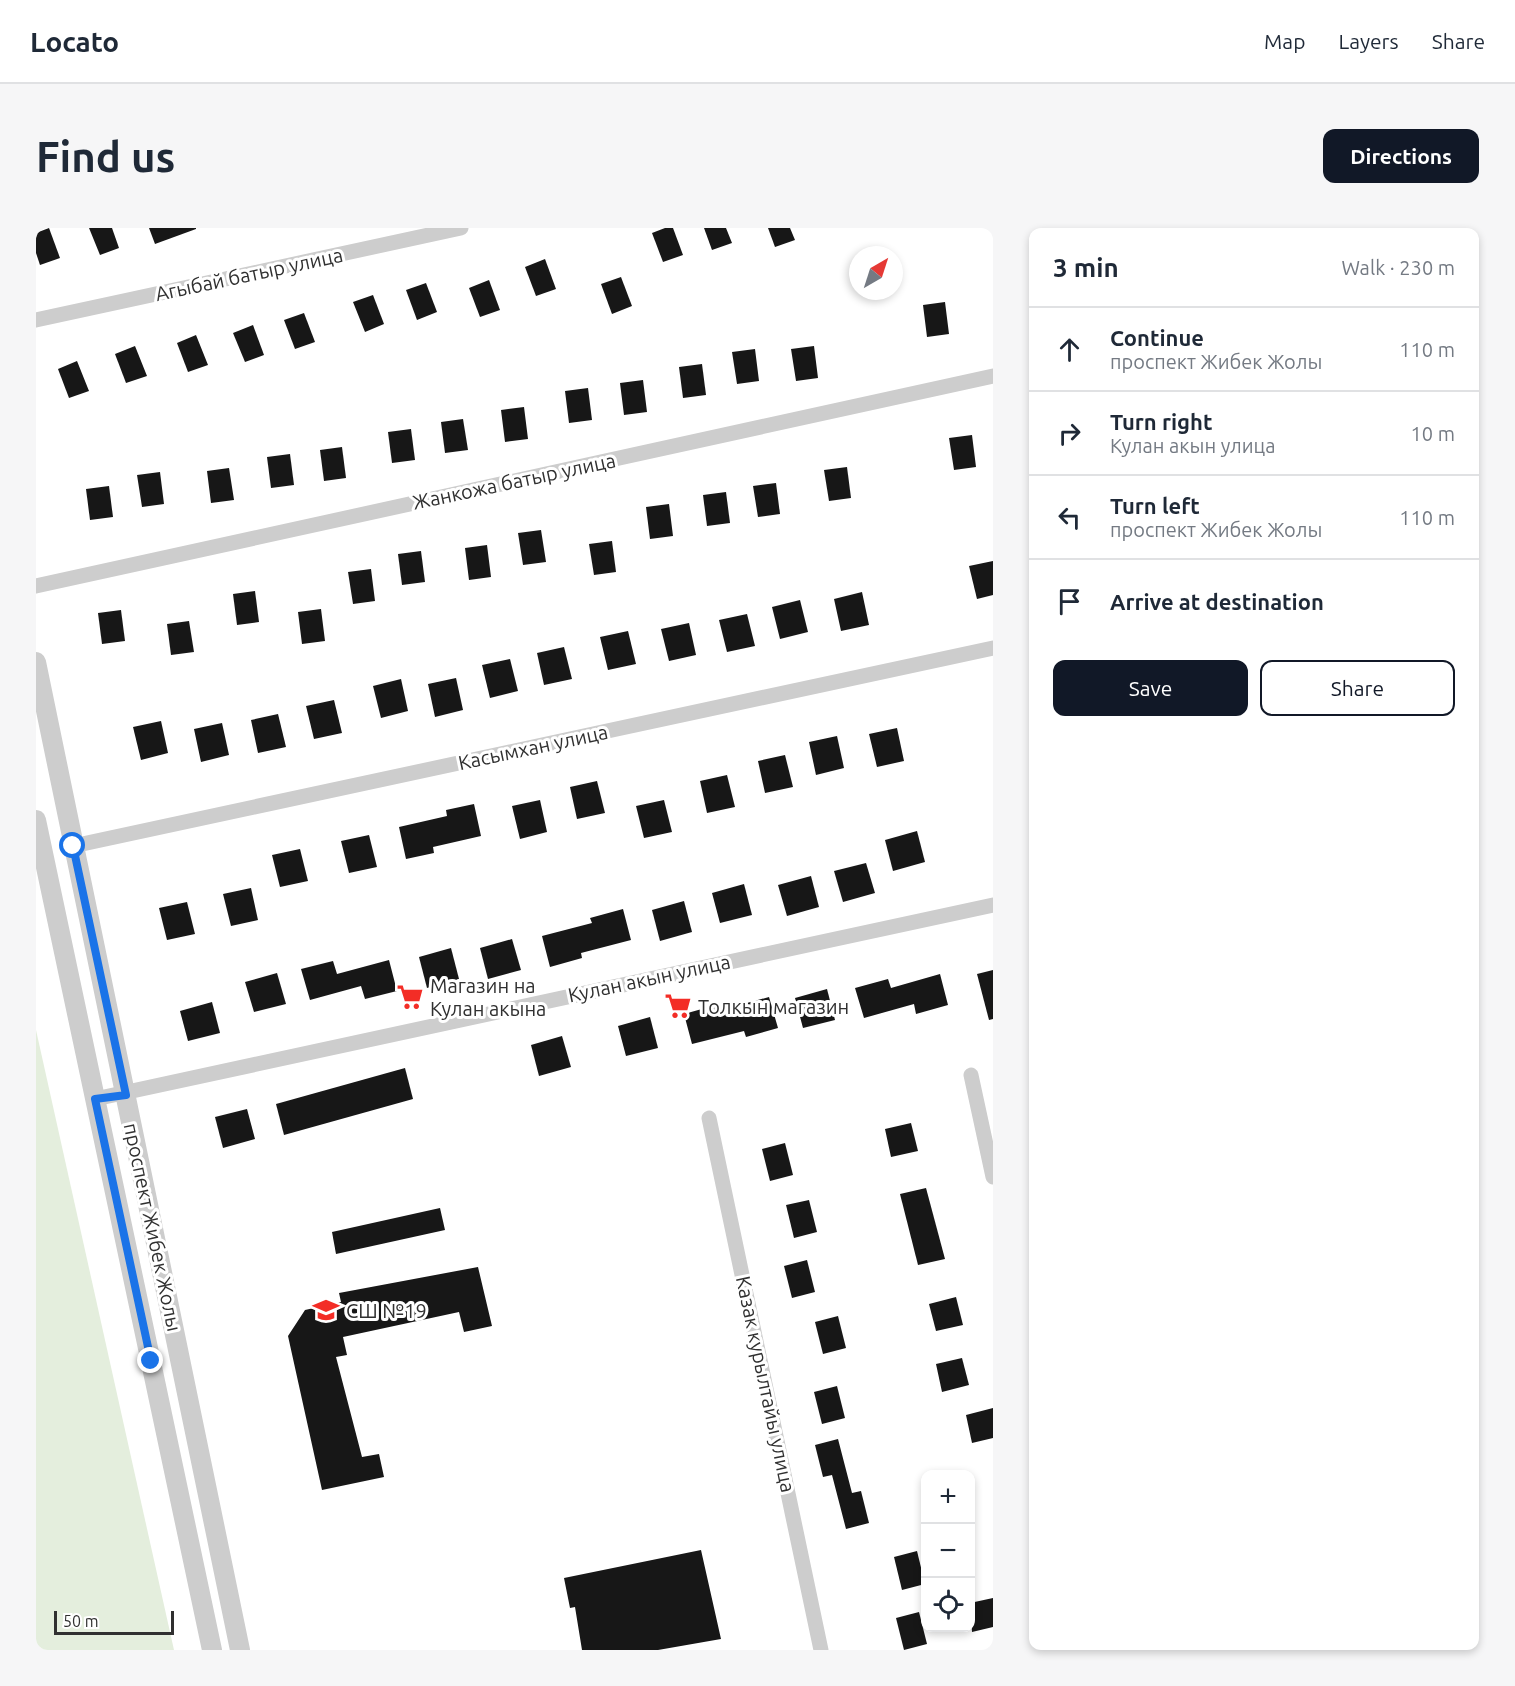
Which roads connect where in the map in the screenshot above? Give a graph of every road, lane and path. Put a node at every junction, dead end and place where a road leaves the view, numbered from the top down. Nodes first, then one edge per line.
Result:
1 (461, 228) edge
2 (36, 320) edge
3 (993, 376) edge
4 (36, 586) edge
5 (993, 648) edge
6 (36, 662) edge
7 (36, 820) edge
8 (73, 846) junction
9 (993, 904) edge
10 (971, 1076) dead end
11 (126, 1095) junction
12 (95, 1099) junction
13 (710, 1118) dead end
14 (993, 1176) edge
15 (212, 1650) edge
16 (240, 1650) edge
17 (821, 1650) edge

1 - 2 street, Агыбай батыр улица
3 - 4 street, Жанкожа батыр улица
5 - 8 street, Касымхан улица
6 - 8 street, проспект Жибек Жолы
7 - 12 street, проспект Жибек Жолы
8 - 11 street, проспект Жибек Жолы
9 - 11 street, Кулан акын улица
10 - 14 street
11 - 12 street, Кулан акын улица
11 - 16 street, проспект Жибек Жолы
12 - 15 street, проспект Жибек Жолы
13 - 17 street, Казак курылтайы улица

